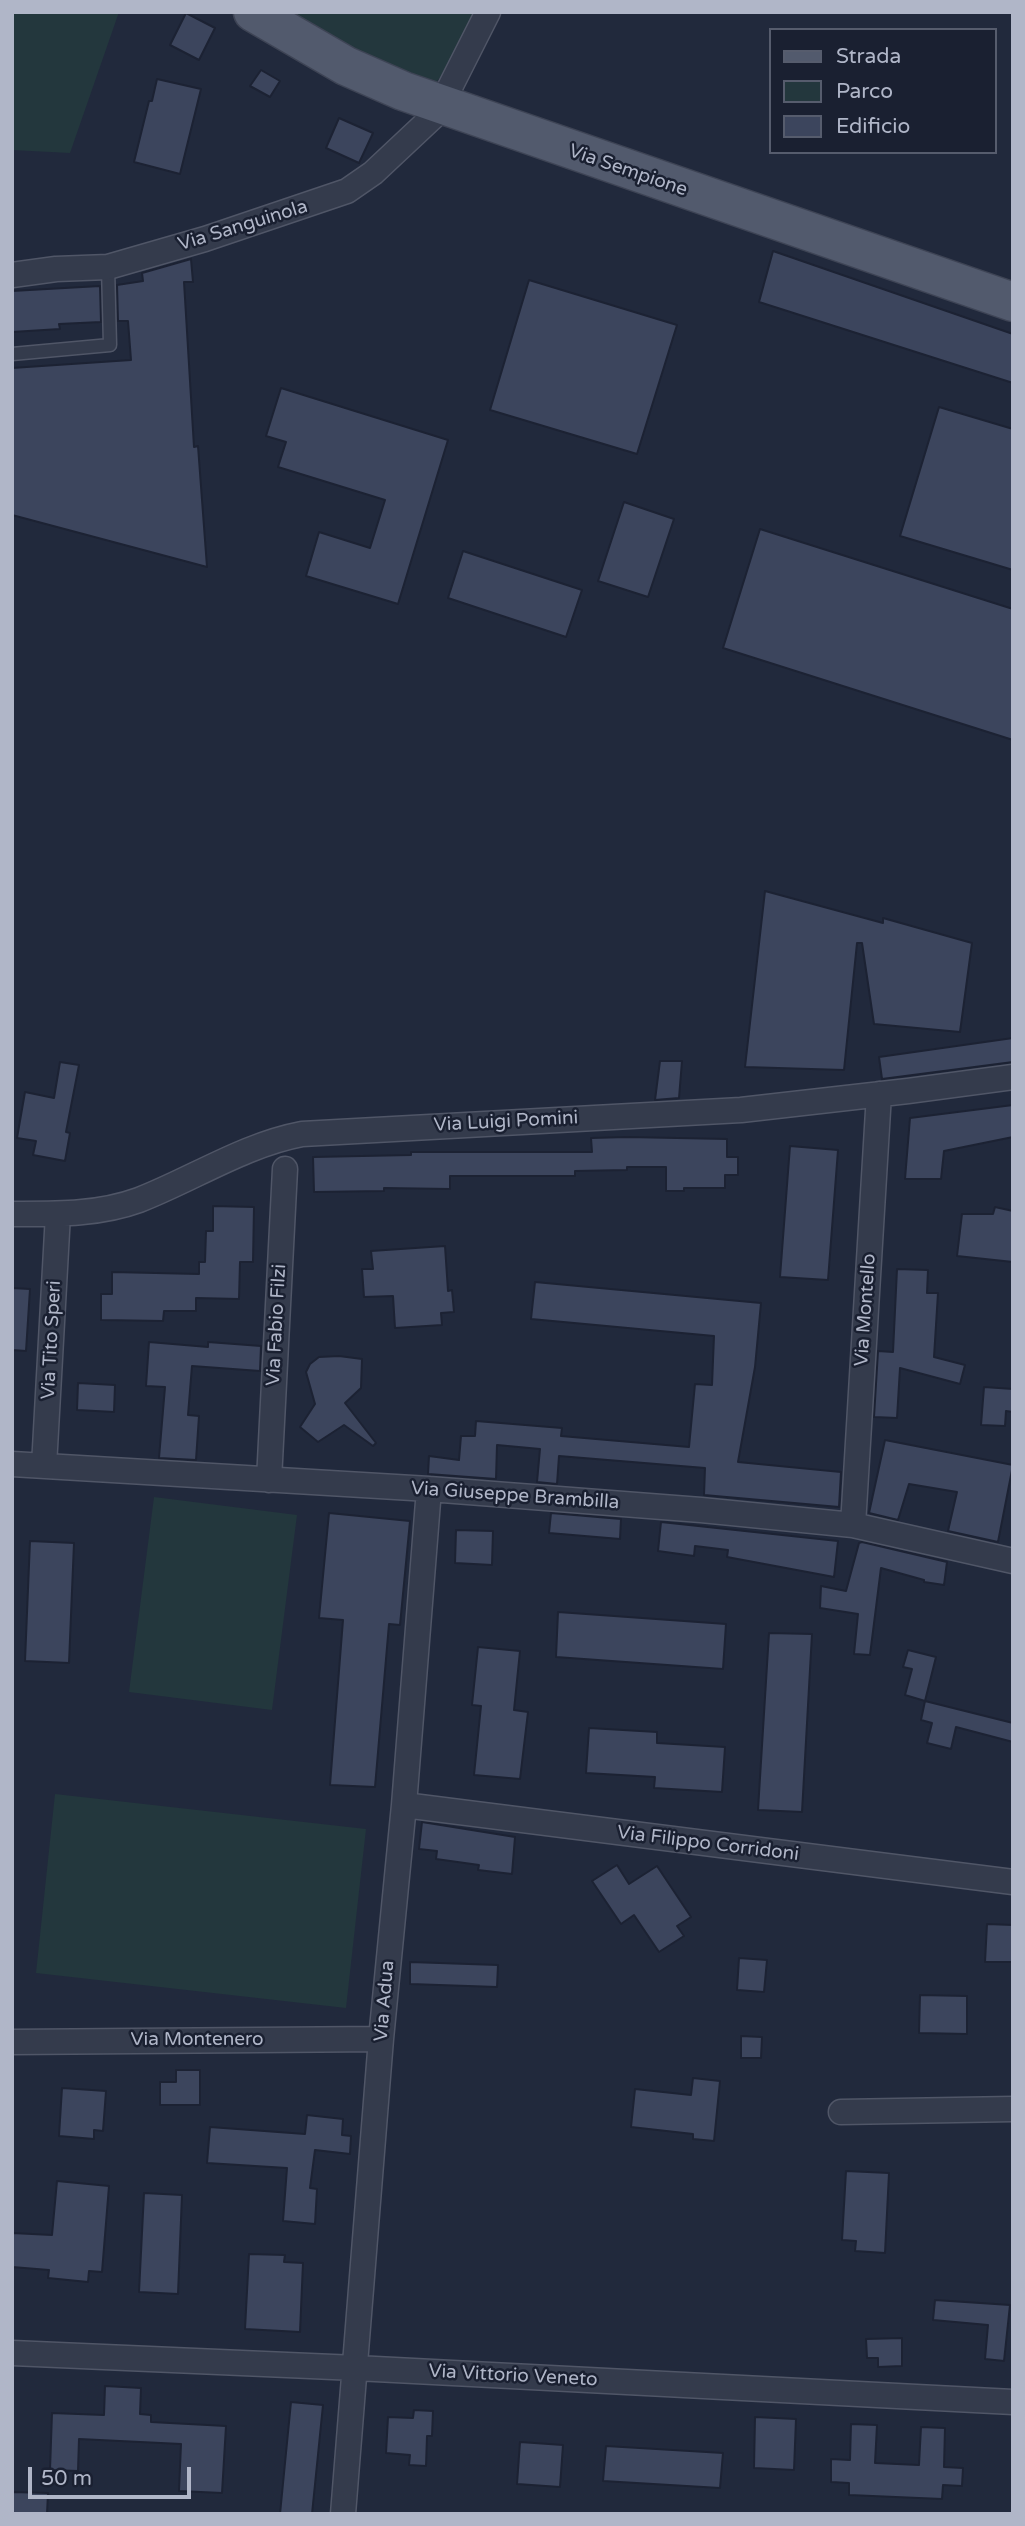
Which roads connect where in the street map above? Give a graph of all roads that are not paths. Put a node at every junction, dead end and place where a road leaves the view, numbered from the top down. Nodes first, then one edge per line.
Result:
1 (254, 12) edge
2 (488, 12) edge
3 (442, 106) junction
4 (108, 267) junction
5 (12, 275) edge
6 (1013, 302) edge
7 (12, 354) edge
8 (1013, 1077) edge
9 (879, 1094) junction
10 (285, 1169) dead end
11 (12, 1214) edge
12 (58, 1214) junction
13 (12, 1464) edge
14 (44, 1466) junction
15 (269, 1480) junction
16 (429, 1489) junction
17 (853, 1525) junction
18 (1013, 1561) edge
19 (404, 1805) junction
20 (1013, 1882) edge
21 (381, 2039) junction
22 (12, 2042) edge
23 (1013, 2109) edge
24 (841, 2112) dead end
25 (12, 2353) edge
26 (356, 2368) junction
27 (1013, 2402) edge
28 (343, 2514) edge

1 - 3 main road, Via Sempione
2 - 3 street, Via Sanguinola
3 - 4 street, Via Sanguinola
3 - 6 main road, Via Sempione
4 - 5 street, Via Sanguinola
4 - 7 lane
8 - 9 street, Via Luigi Pomini
9 - 12 street, Via Luigi Pomini
9 - 17 street, Via Montello
10 - 15 street, Via Fabio Filzi
11 - 12 street, Via Luigi Pomini
12 - 14 street, Via Tito Speri
13 - 14 street, Via Giuseppe Brambilla
14 - 15 street, Via Giuseppe Brambilla
15 - 16 street, Via Giuseppe Brambilla
16 - 17 street, Via Giuseppe Brambilla
16 - 19 street, Via Adua
17 - 18 street, Via Giuseppe Brambilla
19 - 20 street, Via Filippo Corridoni
19 - 21 street, Via Adua
21 - 22 street, Via Montenero
21 - 26 street, Via Adua
23 - 24 street
25 - 26 street, Via Vittorio Veneto
26 - 27 street, Via Vittorio Veneto
26 - 28 street, Via Adua

